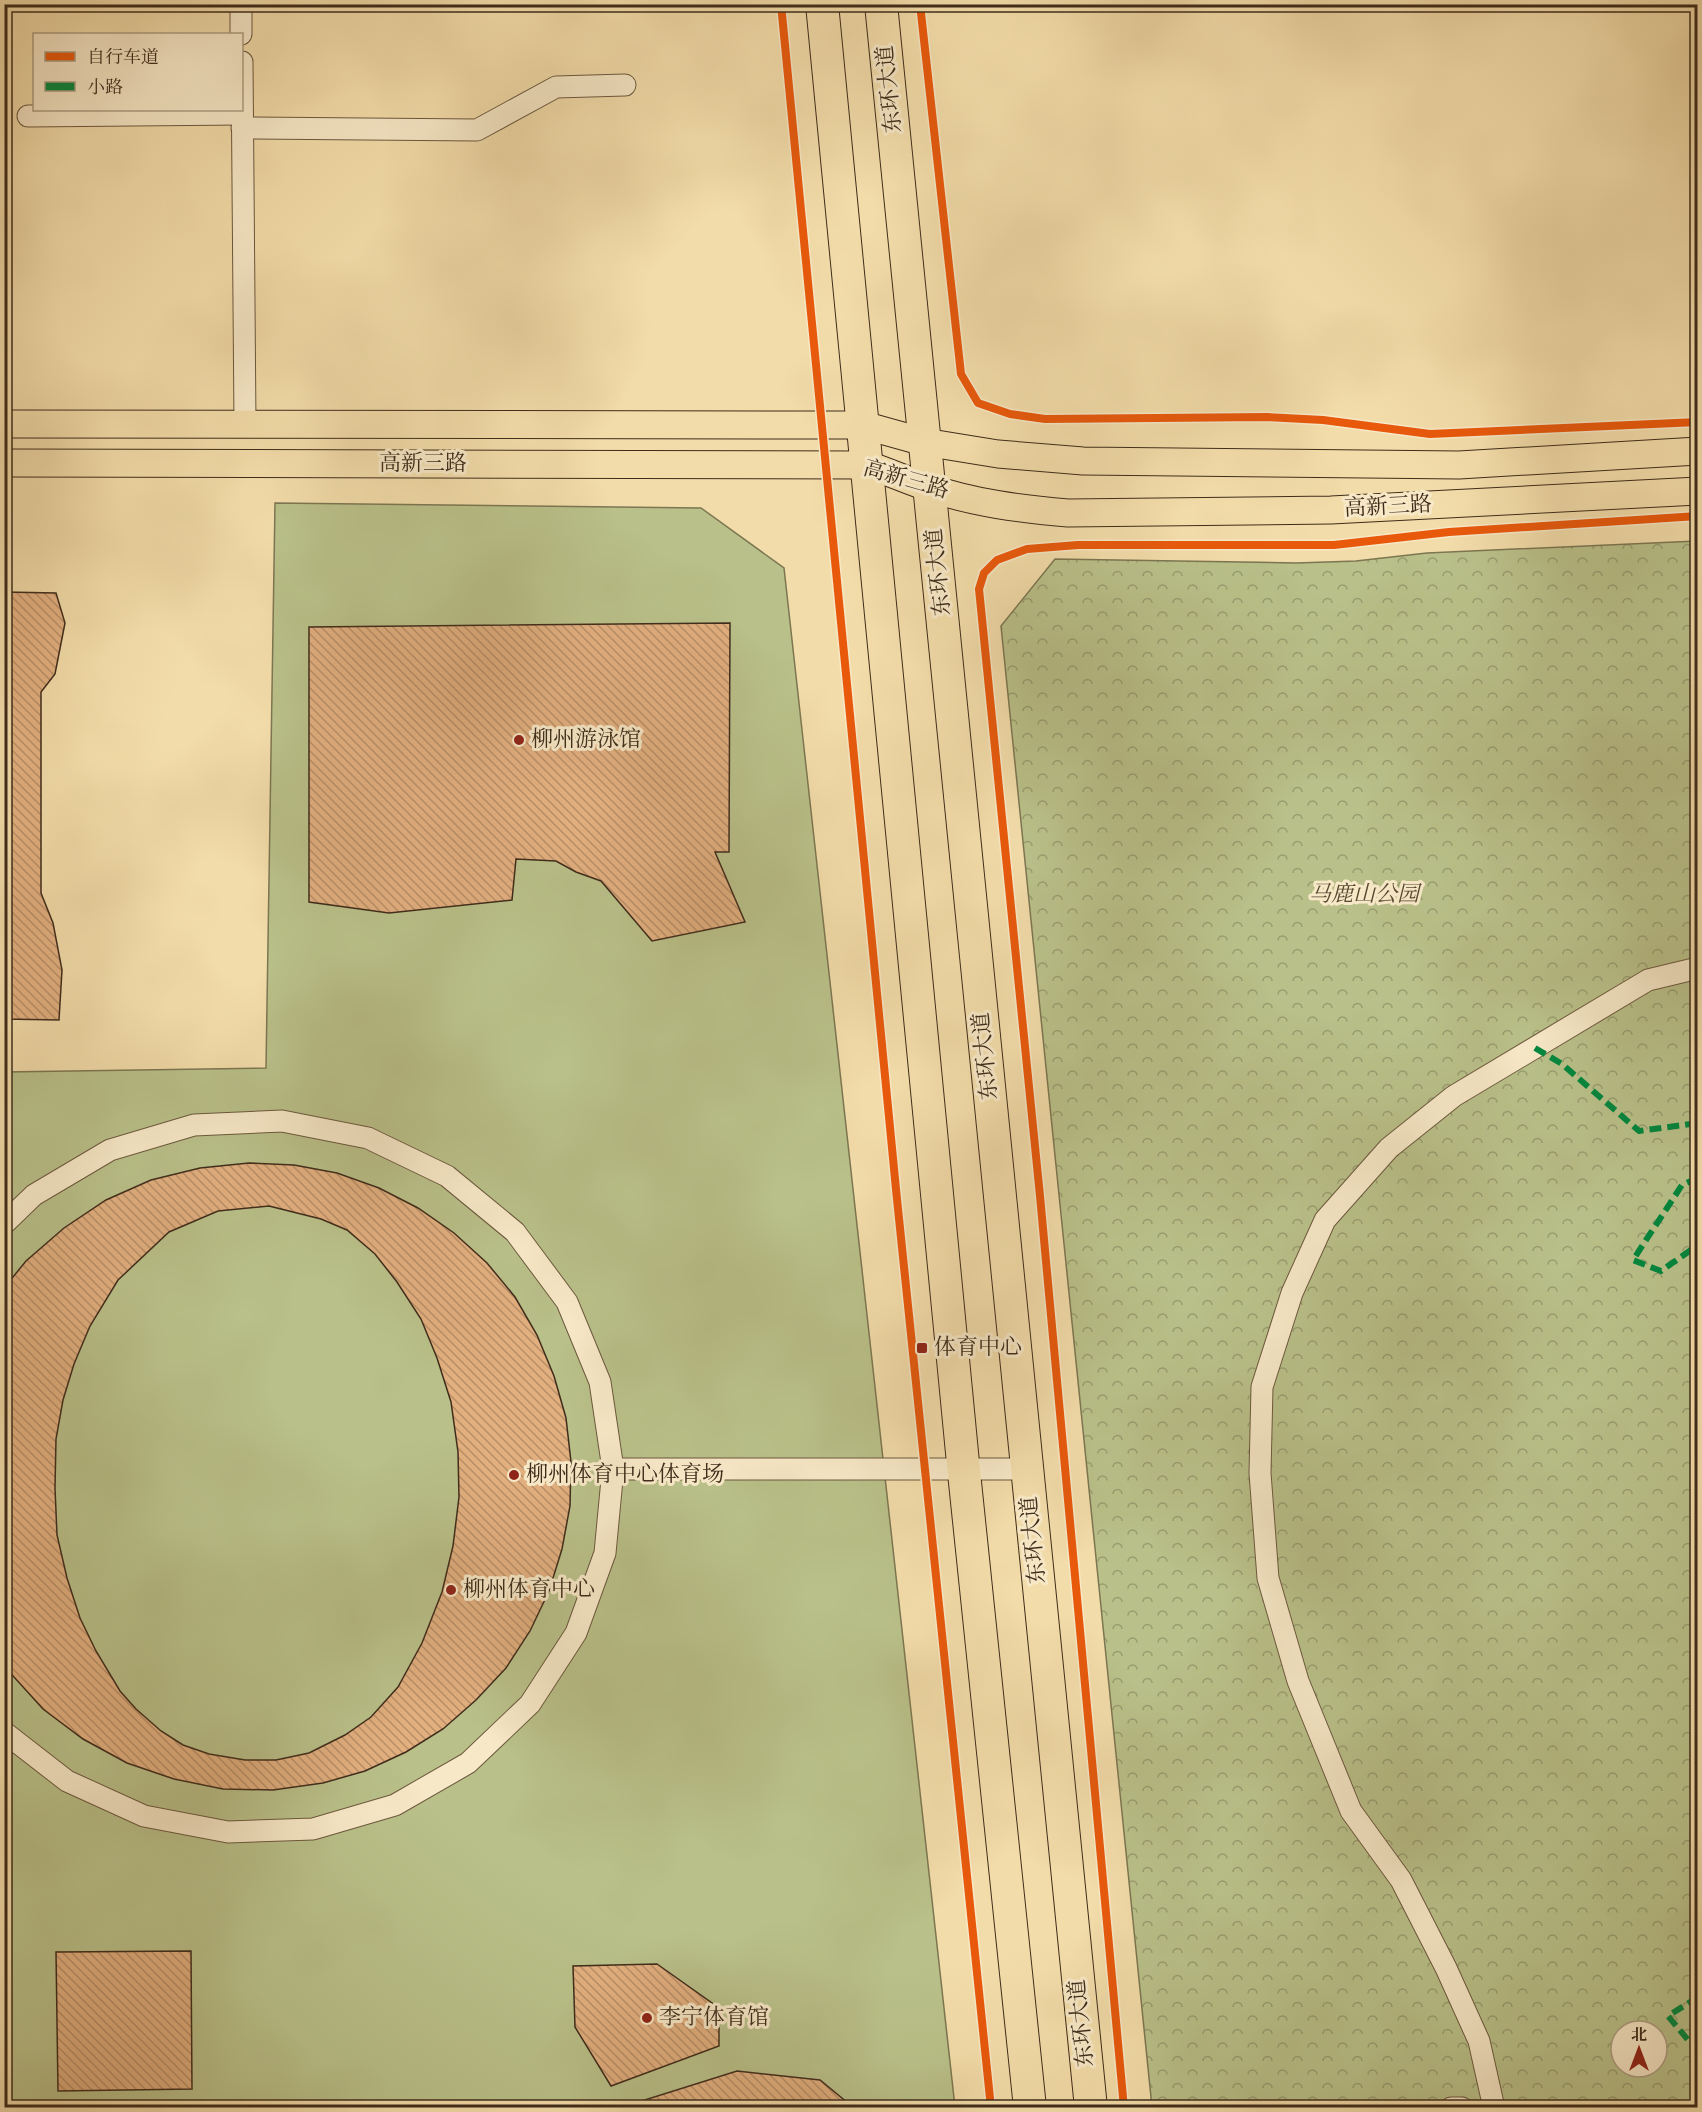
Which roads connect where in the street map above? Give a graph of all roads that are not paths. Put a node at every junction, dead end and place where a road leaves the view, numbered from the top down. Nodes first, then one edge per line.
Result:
1 (241, 4) edge
2 (822, 4) edge
3 (881, 4) edge
4 (241, 33) edge
5 (625, 85) dead end
6 (242, 111) edge
7 (28, 116) dead end
8 (242, 121) junction
9 (4, 424) edge
10 (245, 424) junction
11 (863, 425) junction
12 (924, 442) junction
13 (1698, 451) edge
14 (4, 462) edge
15 (868, 465) junction
16 (930, 488) junction
17 (1698, 491) edge
18 (1698, 968) edge
19 (4, 1224) edge
20 (613, 1469) junction
21 (1027, 1469) junction
22 (964, 1471) junction
23 (4, 1732) edge
24 (1030, 2108) edge
25 (1091, 2108) edge
26 (1451, 2108) edge
27 (1462, 2108) edge
28 (1494, 2108) edge

1 - 4 lane
2 - 11 highway
3 - 12 highway, 东环大道
5 - 8 lane
6 - 8 lane
7 - 8 lane
8 - 10 lane
9 - 10 main road, 高新三路
10 - 11 main road, 高新三路
11 - 12 main road, 高新三路
11 - 15 highway
12 - 13 main road, 高新三路
12 - 16 highway, 东环大道
14 - 15 main road, 高新三路
15 - 16 main road, 高新三路
15 - 22 highway
16 - 17 main road, 高新三路
16 - 21 highway, 东环大道
18 - 28 lane
19 - 20 lane
20 - 22 lane
20 - 23 lane
21 - 22 lane
21 - 25 highway, 东环大道
22 - 24 highway
26 - 27 lane

